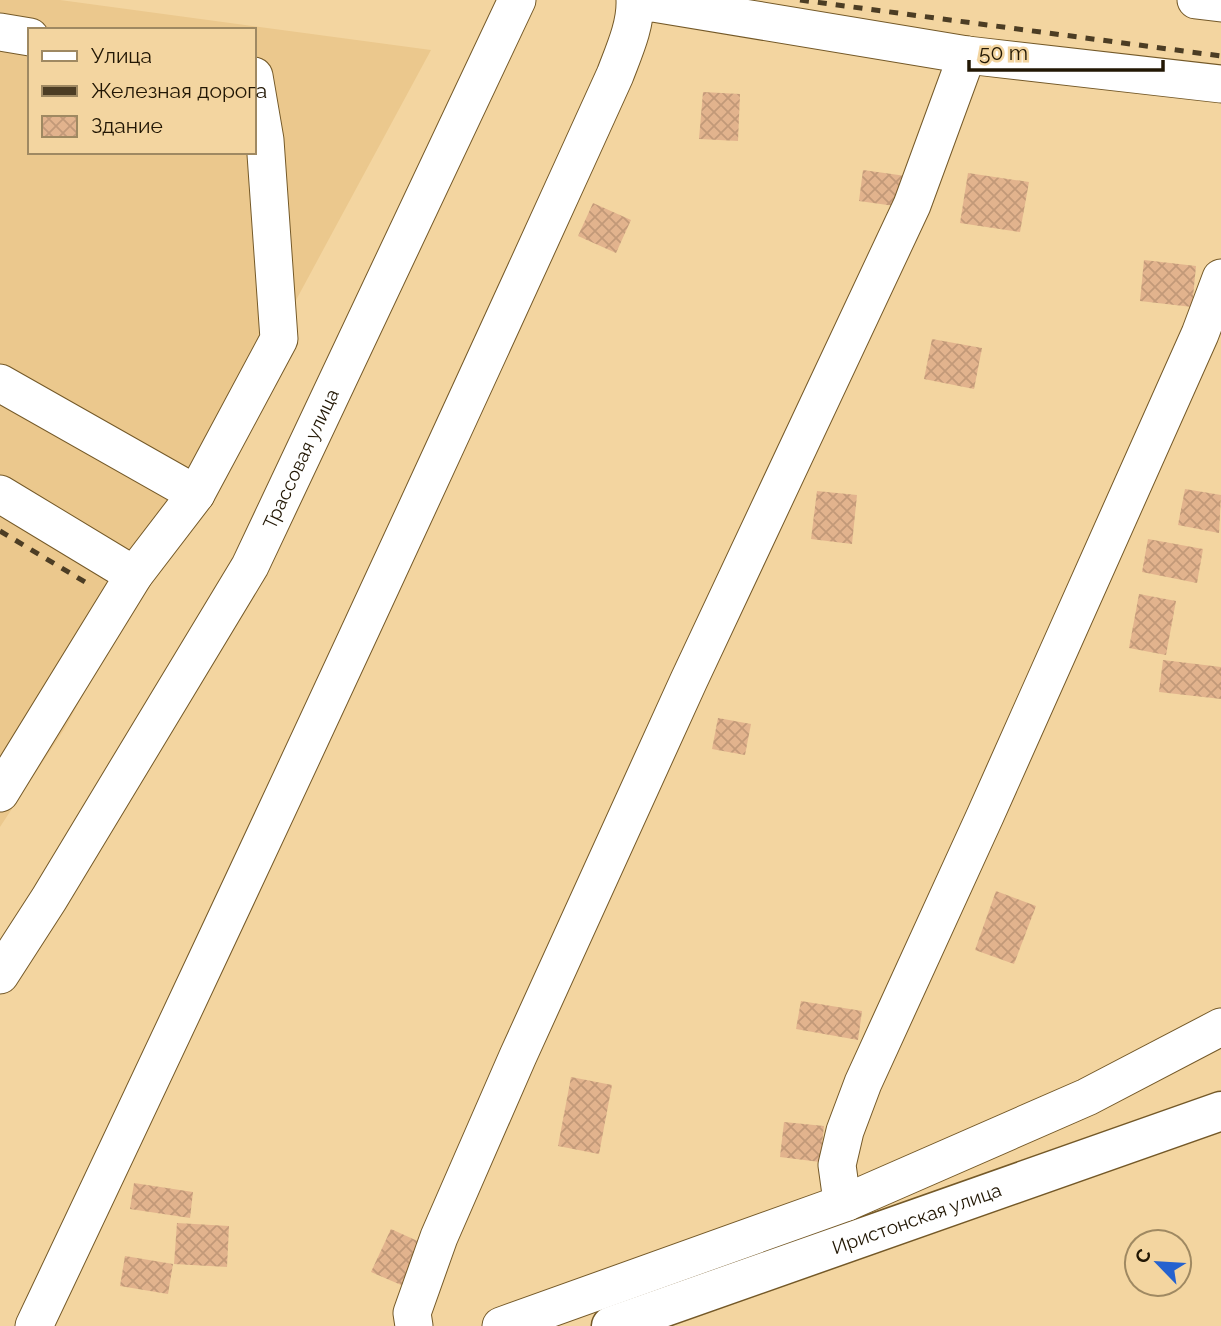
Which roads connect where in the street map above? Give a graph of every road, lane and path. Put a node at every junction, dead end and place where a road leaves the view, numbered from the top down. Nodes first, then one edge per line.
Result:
1 (517, 0) edge
2 (635, 0) edge
3 (1196, 0) edge
4 (1221, 3) edge
5 (0, 32) edge
6 (28, 37) edge
7 (967, 55) junction
8 (1221, 84) edge
9 (256, 88) edge
10 (1221, 278) edge
11 (0, 383) edge
12 (0, 494) edge
13 (196, 494) junction
14 (134, 575) junction
15 (0, 793) edge
16 (0, 975) edge
17 (1221, 1027) edge
18 (1221, 1111) edge
19 (847, 1202) junction
20 (34, 1326) edge
21 (414, 1326) edge
22 (501, 1326) edge
23 (611, 1326) edge

1 - 16 street, Трассовая улица
2 - 7 street
2 - 20 street
3 - 4 street
5 - 6 street
7 - 8 street
7 - 21 street
9 - 13 street
10 - 19 street
11 - 13 street
12 - 14 street
13 - 14 street
14 - 15 street
17 - 19 street
18 - 23 main road, Иристонская улица
19 - 22 street

